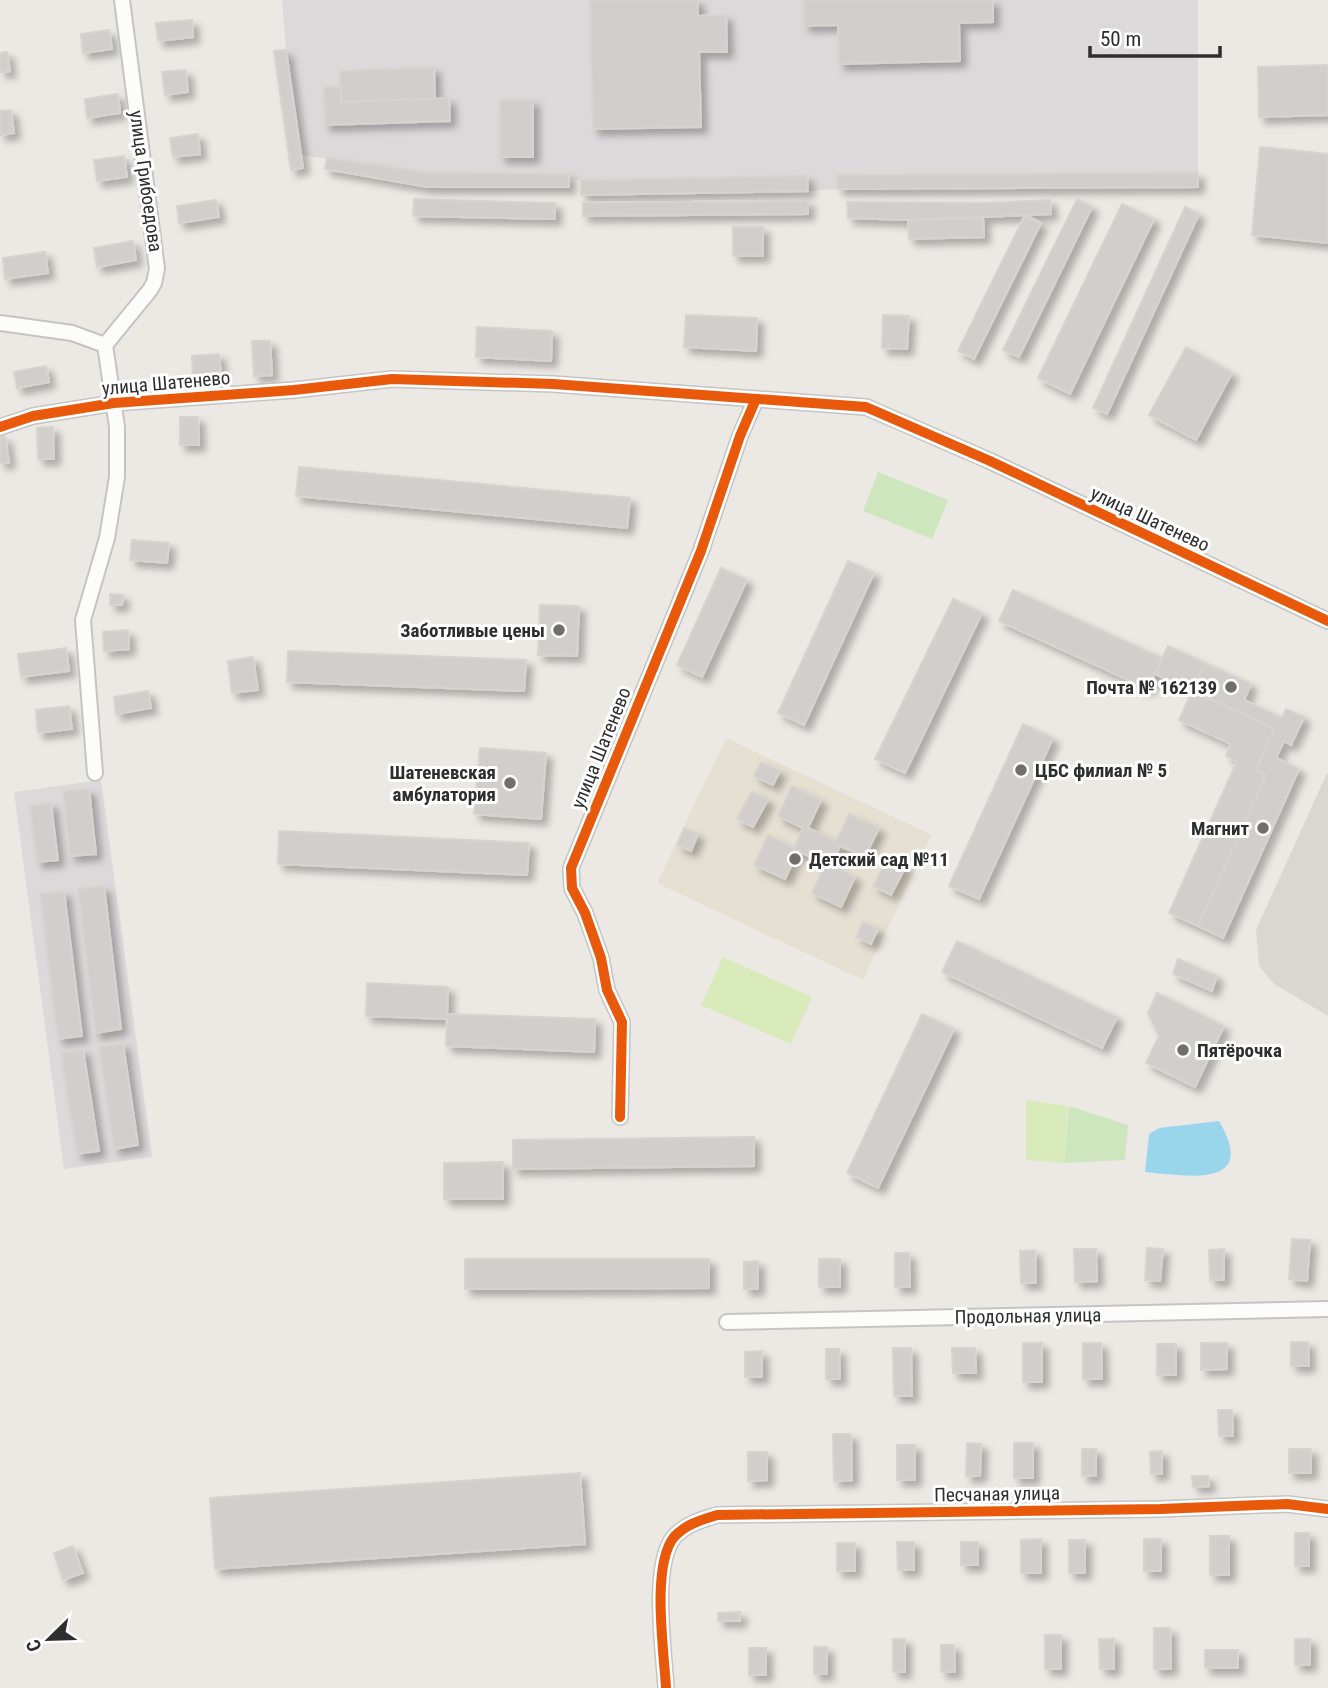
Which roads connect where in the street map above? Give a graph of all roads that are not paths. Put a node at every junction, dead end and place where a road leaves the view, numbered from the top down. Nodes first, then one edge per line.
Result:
1 (122, 0) edge
2 (0, 323) edge
3 (105, 345) junction
4 (756, 398) junction
5 (114, 403) junction
6 (0, 427) edge
7 (1328, 621) edge
8 (95, 773) dead end
9 (620, 1117) dead end
10 (1328, 1309) edge
11 (727, 1322) dead end
12 (1328, 1509) edge
13 (666, 1688) edge

1 - 3 street, улица Грибоедова
2 - 3 street
3 - 5 street
4 - 5 street, улица Шатенево
4 - 7 street, улица Шатенево
4 - 9 street, улица Шатенево
5 - 6 street, улица Шатенево
5 - 8 street
10 - 11 street, Продольная улица
12 - 13 street, Песчаная улица

